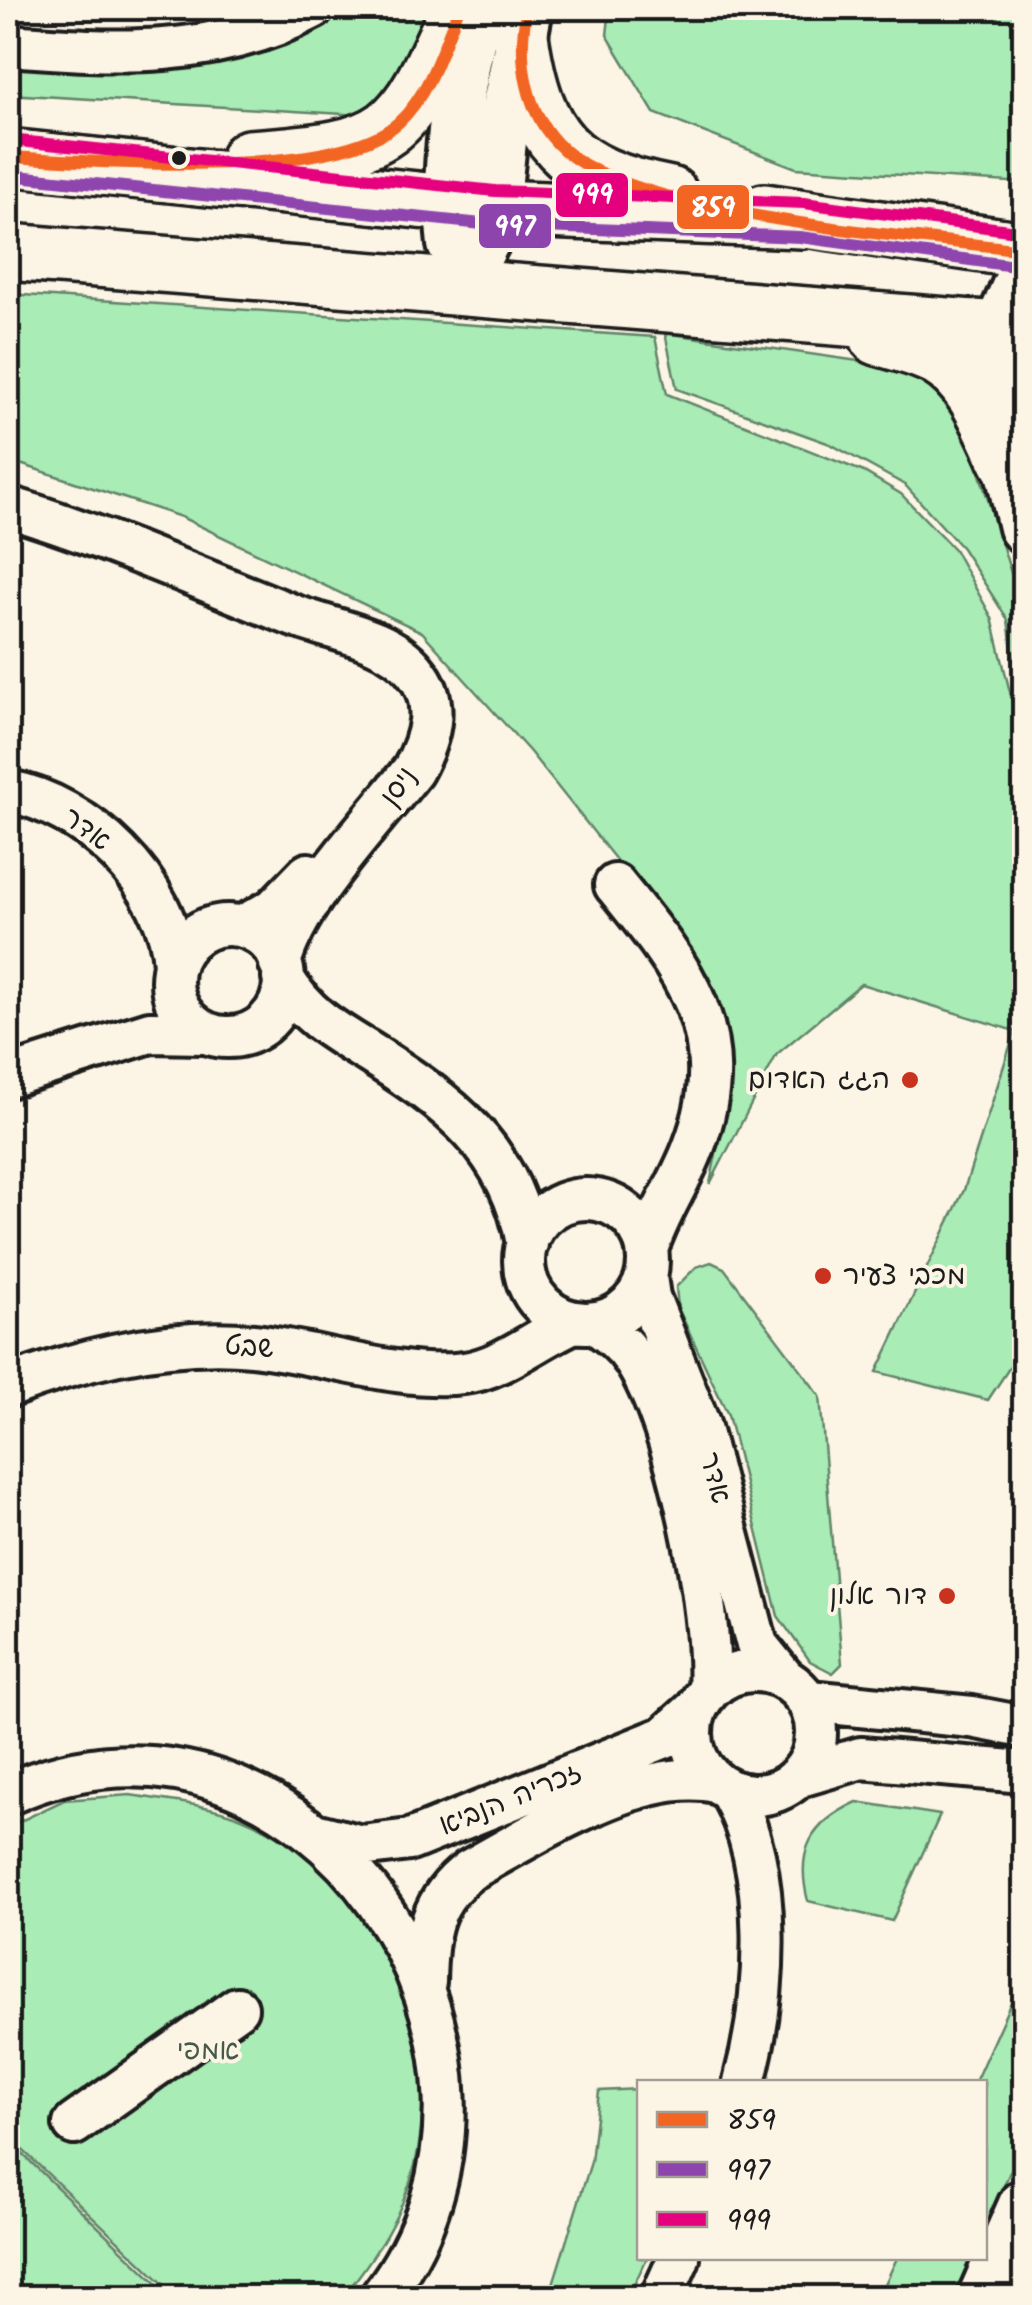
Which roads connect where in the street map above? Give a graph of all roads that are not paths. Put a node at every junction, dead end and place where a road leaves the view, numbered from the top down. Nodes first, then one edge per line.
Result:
1 (314, 8) edge
2 (459, 8) edge
3 (508, 17) edge
4 (8, 45) edge
5 (8, 156) edge
6 (123, 166) junction
7 (471, 206) junction
8 (802, 220) junction
9 (1024, 250) edge
10 (8, 252) edge
11 (1024, 272) edge
12 (459, 289) junction
13 (747, 312) junction
14 (1012, 330) edge
15 (1009, 463) junction
16 (8, 507) edge
17 (1024, 527) edge
18 (340, 632) junction
19 (8, 791) edge
20 (615, 885) dead end
21 (150, 892) junction
22 (231, 926) junction
23 (282, 971) junction
24 (173, 977) junction
25 (260, 1027) junction
26 (332, 1031) junction
27 (204, 1033) junction
28 (132, 1038) junction
29 (8, 1077) edge
30 (491, 1153) junction
31 (689, 1158) junction
32 (594, 1202) junction
33 (527, 1260) junction
34 (647, 1264) junction
35 (584, 1322) junction
36 (493, 1364) junction
37 (8, 1386) edge
38 (796, 1689) junction
39 (703, 1699) junction
40 (1024, 1727) edge
41 (1024, 1772) edge
42 (791, 1783) junction
43 (723, 1787) junction
44 (8, 1794) edge
45 (310, 1833) junction
46 (756, 1889) junction
47 (424, 1991) junction
48 (236, 2008) dead end
49 (744, 2080) edge
50 (74, 2124) dead end
51 (1024, 2205) edge
52 (678, 2260) edge
53 (380, 2298) edge
54 (661, 2298) edge
55 (983, 2298) edge

1 - 4 street
2 - 6 highway
3 - 7 main road
3 - 8 highway
5 - 6 highway
6 - 7 highway
7 - 8 highway
7 - 12 main road
8 - 9 highway
10 - 12 highway
11 - 14 main road
12 - 13 highway
13 - 14 highway
13 - 15 highway
14 - 15 main road
15 - 17 main road
16 - 18 street, ניסן
18 - 22 street, ניסן
18 - 23 street, ניסן
19 - 21 street, אדר
20 - 31 street
21 - 22 street, אדר
21 - 24 street, אדר
22 - 23 street
22 - 24 street
23 - 25 street
23 - 26 street
24 - 27 street
24 - 28 street
25 - 26 street
25 - 27 street
26 - 30 street
27 - 28 street
28 - 29 street
30 - 32 street
30 - 33 street
31 - 32 street
31 - 34 street
32 - 33 street
32 - 34 street
33 - 35 street
33 - 36 street
34 - 35 street
34 - 38 street, אדר
35 - 36 street, שבט
35 - 39 street, אדר
36 - 37 street, שבט
38 - 39 street
38 - 40 street
38 - 42 street
39 - 43 street
39 - 45 street, זכריה הנביא
41 - 42 street
42 - 43 street
42 - 46 street
43 - 46 street
43 - 47 street, זכריה הנביא
44 - 45 street
45 - 47 street
46 - 49 street
47 - 53 street
48 - 50 street
51 - 55 main road
52 - 54 street

